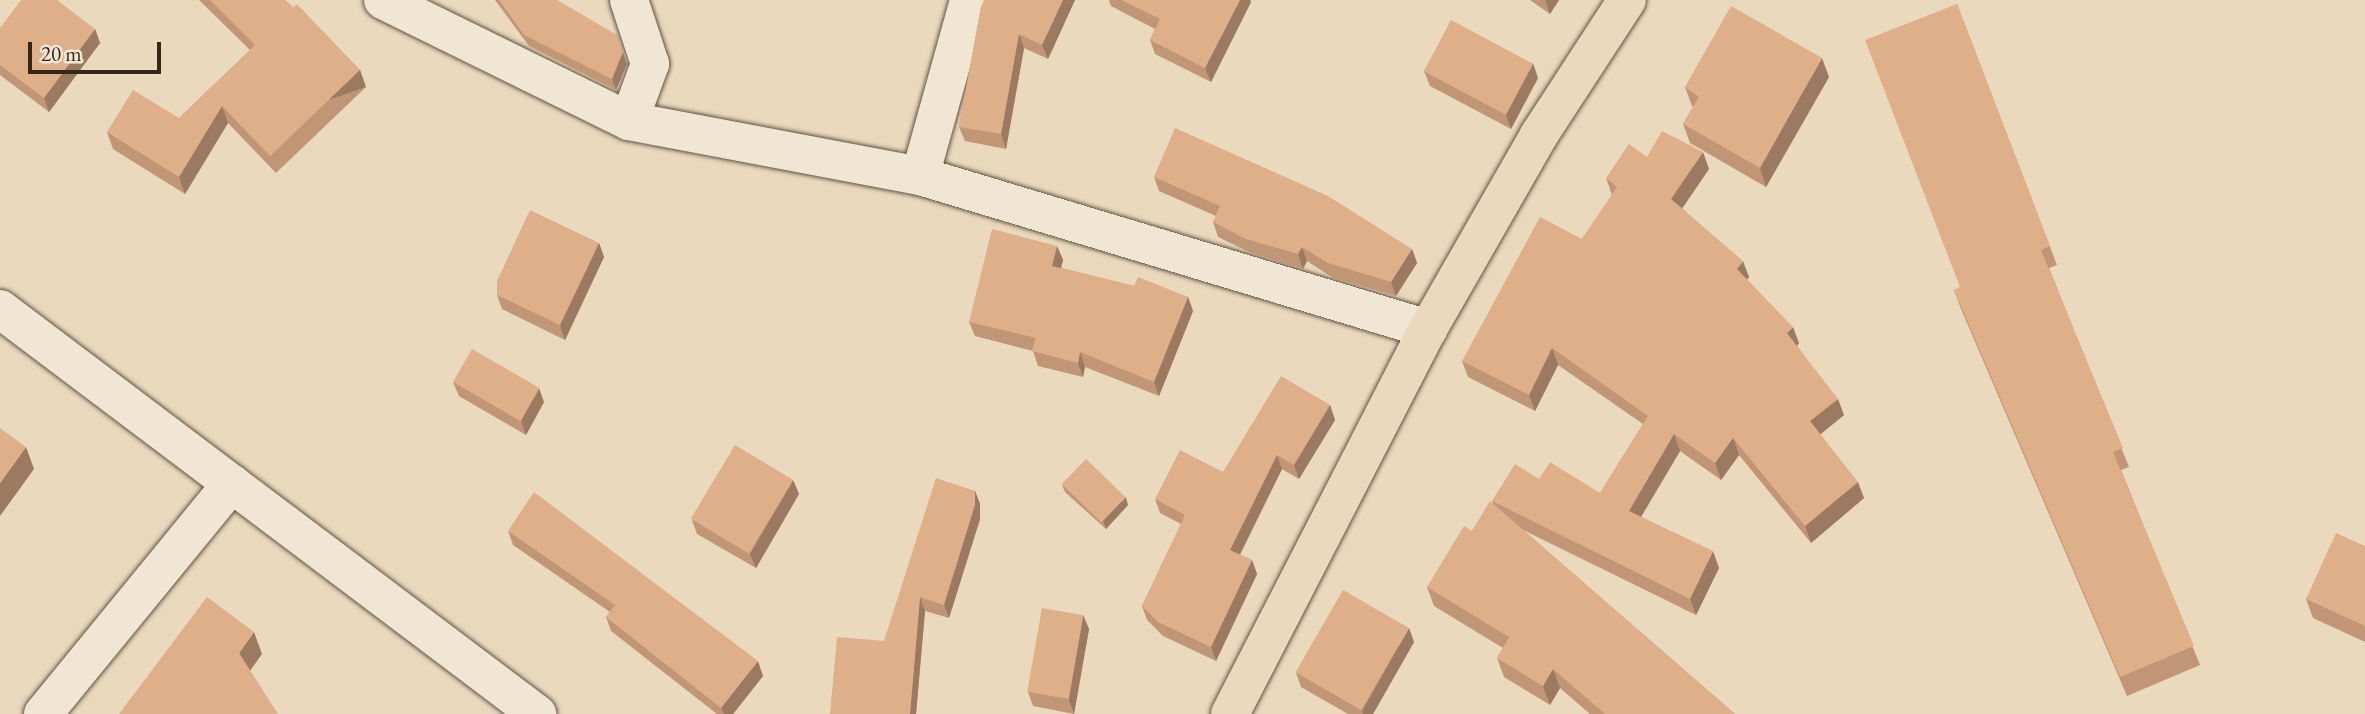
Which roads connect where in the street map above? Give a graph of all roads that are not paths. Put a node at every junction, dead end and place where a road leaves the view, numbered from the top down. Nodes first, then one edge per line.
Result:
1 (383, 0) edge
2 (629, 0) edge
3 (969, 0) edge
4 (1627, 0) edge
5 (629, 121) junction
6 (920, 176) junction
7 (0, 309) edge
8 (1428, 329) junction
9 (232, 483) junction
10 (43, 714) edge
11 (537, 714) edge
12 (1230, 714) edge

1 - 5 street
2 - 5 street
3 - 6 street
4 - 8 main road
5 - 6 street
6 - 8 street
7 - 9 street
8 - 12 main road
9 - 10 street
9 - 11 street

